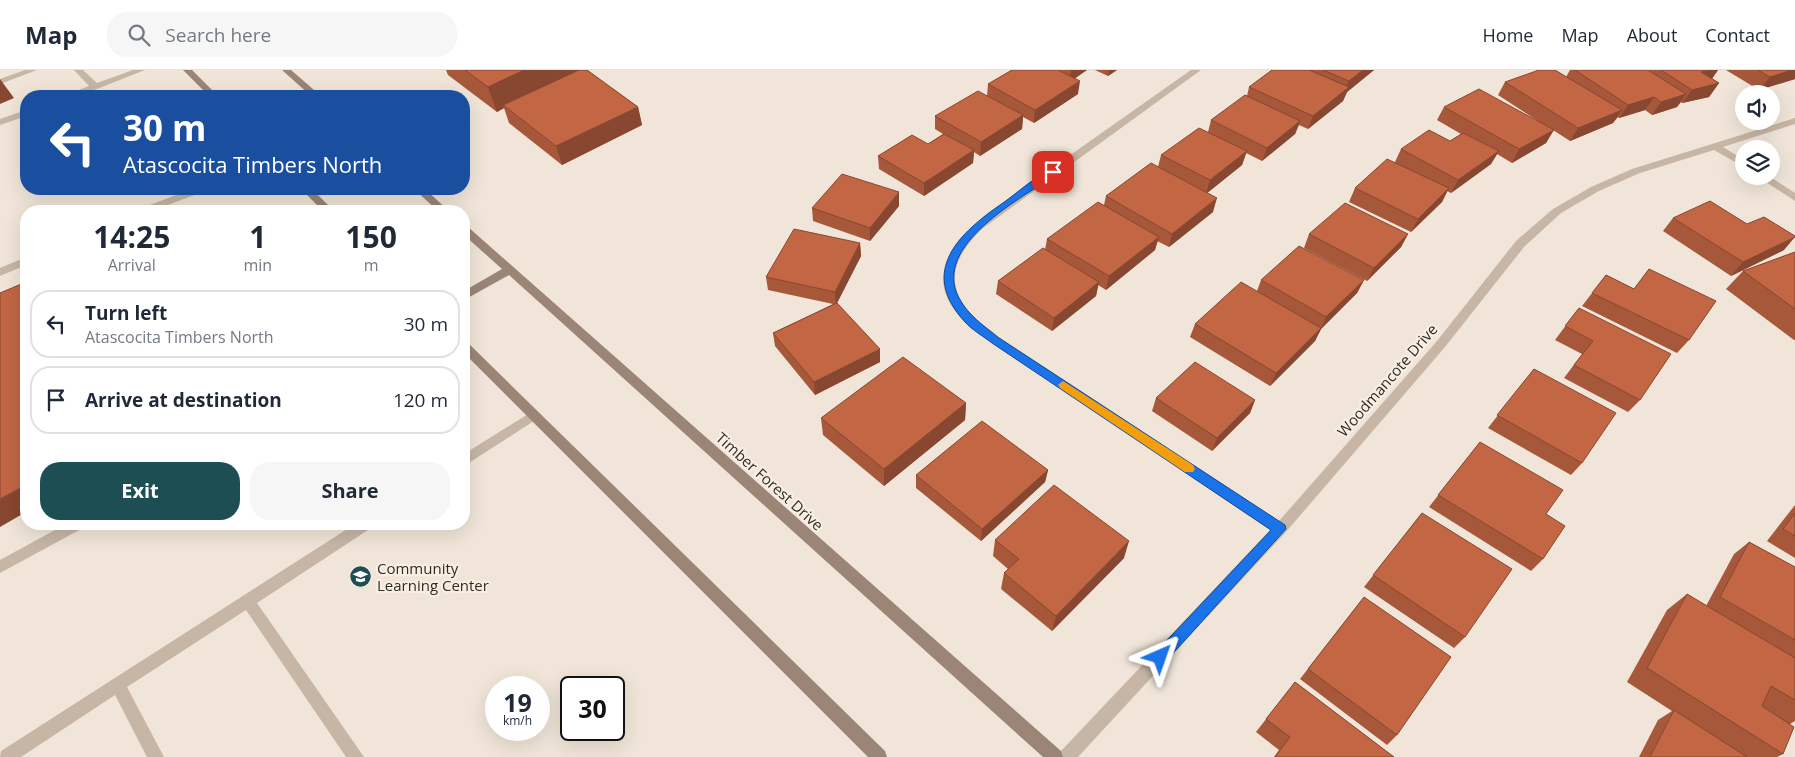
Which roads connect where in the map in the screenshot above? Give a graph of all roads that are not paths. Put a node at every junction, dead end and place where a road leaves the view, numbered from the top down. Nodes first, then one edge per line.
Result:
1 (33, 70) edge
2 (78, 70) edge
3 (141, 70) edge
4 (187, 70) edge
5 (286, 70) edge
6 (1197, 70) edge
7 (1, 82) dead end
8 (96, 87) junction
9 (88, 90) edge
10 (208, 90) edge
11 (309, 90) edge
12 (20, 115) edge
13 (1795, 121) edge
14 (0, 122) edge
15 (1716, 147) junction
16 (1735, 159) edge
17 (1776, 185) edge
18 (185, 195) edge
19 (312, 195) edge
20 (426, 195) edge
21 (1795, 198) edge
22 (158, 205) edge
23 (323, 205) edge
24 (437, 205) edge
25 (470, 234) edge
26 (20, 263) edge
27 (509, 270) junction
28 (0, 272) edge
29 (470, 293) edge
30 (470, 352) edge
31 (534, 416) junction
32 (470, 457) edge
33 (1280, 529) junction
34 (67, 530) edge
35 (357, 530) edge
36 (0, 567) edge
37 (248, 600) junction
38 (118, 685) junction
39 (7, 757) edge
40 (156, 757) edge
41 (356, 757) edge
42 (879, 757) edge
43 (1056, 757) edge
44 (1067, 757) edge

1 - 7 street
2 - 8 street
3 - 8 street
4 - 10 main road
5 - 11 main road
6 - 33 street
8 - 9 street
12 - 14 street
13 - 15 street, Woodmancote Drive
15 - 16 street
15 - 33 street, Woodmancote Drive
17 - 21 street
18 - 22 street
19 - 23 main road
20 - 24 main road
25 - 27 main road, Timber Forest Drive
26 - 28 street
27 - 29 main road
27 - 43 main road, Timber Forest Drive
30 - 31 main road
31 - 32 street
31 - 42 main road
33 - 44 street, Woodmancote Drive
34 - 36 street
35 - 37 street
37 - 38 street
37 - 41 street
38 - 39 street
38 - 40 street

